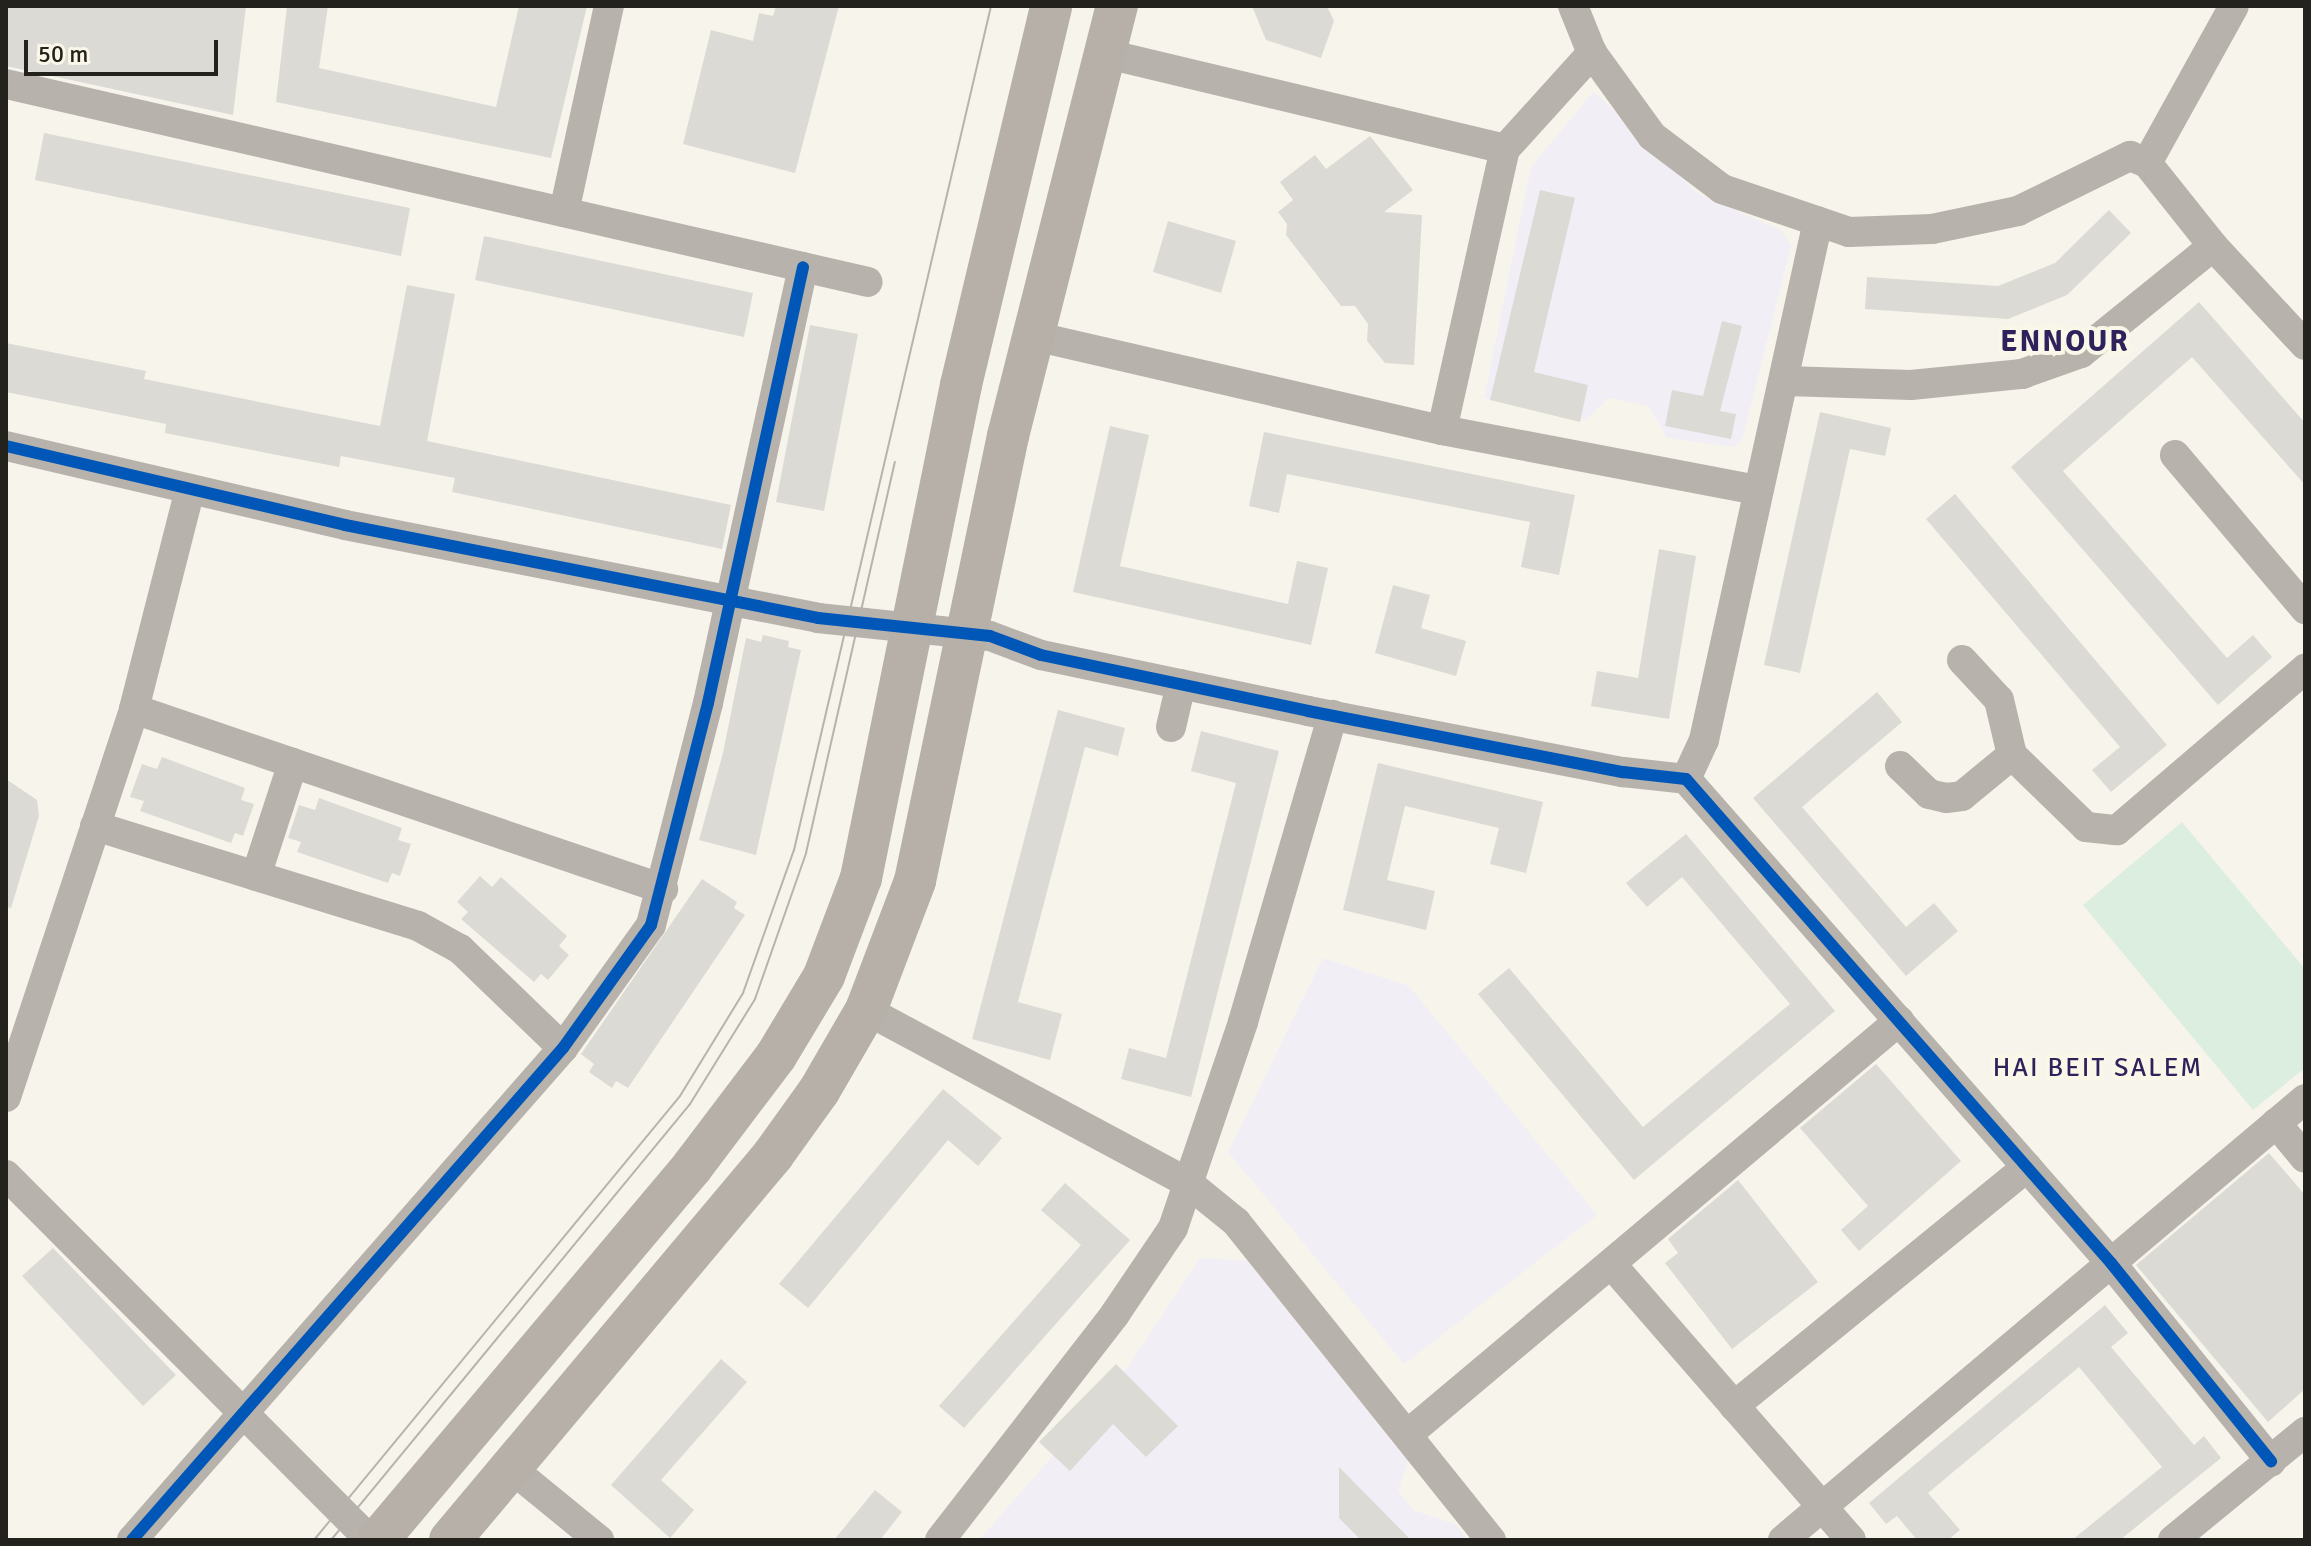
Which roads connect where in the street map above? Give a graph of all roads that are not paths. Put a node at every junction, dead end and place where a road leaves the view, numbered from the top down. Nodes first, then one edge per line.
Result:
1 (609, 6) edge
2 (1051, 6) edge
3 (1117, 6) edge
4 (1573, 6) edge
5 (2234, 6) edge
6 (1592, 53) junction
7 (1107, 54) junction
8 (6, 84) edge
9 (1505, 149) junction
10 (2147, 163) junction
11 (564, 212) junction
12 (1818, 221) junction
13 (2213, 246) junction
14 (803, 267) junction
15 (868, 282) dead end
16 (2295, 312) edge
17 (1034, 336) junction
18 (2305, 345) edge
19 (1786, 381) junction
20 (1442, 430) junction
21 (6, 446) edge
22 (2175, 455) dead end
23 (190, 490) junction
24 (1758, 490) junction
25 (729, 600) junction
26 (2305, 609) edge
27 (910, 624) junction
28 (971, 633) junction
29 (1962, 660) dead end
30 (2305, 669) edge
31 (1181, 684) junction
32 (134, 709) junction
33 (1333, 715) junction
34 (1171, 727) dead end
35 (2012, 755) junction
36 (293, 763) junction
37 (1900, 766) dead end
38 (1686, 779) junction
39 (95, 826) junction
40 (256, 876) junction
41 (663, 889) junction
42 (866, 1010) junction
43 (1899, 1021) junction
44 (563, 1048) junction
45 (6, 1097) edge
46 (2305, 1099) edge
47 (2276, 1123) junction
48 (2305, 1158) edge
49 (2027, 1167) junction
50 (6, 1175) edge
51 (1188, 1183) junction
52 (2111, 1263) junction
53 (1612, 1265) junction
54 (1734, 1406) junction
55 (242, 1415) junction
56 (2305, 1432) edge
57 (1408, 1434) junction
58 (2271, 1461) junction
59 (511, 1468) junction
60 (1822, 1507) junction
61 (132, 1540) edge
62 (370, 1540) edge
63 (378, 1540) edge
64 (450, 1540) edge
65 (599, 1540) edge
66 (940, 1540) edge
67 (1491, 1540) edge
68 (1783, 1540) edge
69 (1851, 1540) edge
70 (2173, 1540) edge

1 - 11 street
2 - 27 main road
3 - 7 main road
4 - 6 street
5 - 10 street
6 - 9 street
6 - 12 street
7 - 9 street
7 - 17 main road
8 - 11 street
9 - 20 street
10 - 12 street
10 - 13 street
11 - 14 street
12 - 19 street
13 - 16 street
13 - 19 street
14 - 15 street
14 - 25 street
16 - 18 street
17 - 20 street
17 - 28 main road
19 - 24 street
20 - 24 street
21 - 23 street
22 - 26 street
23 - 25 street
23 - 32 street
24 - 38 street
25 - 27 street
25 - 41 street
27 - 28 street
27 - 63 main road
28 - 31 street
28 - 42 main road
29 - 35 street
30 - 35 street
31 - 33 street
31 - 34 street
32 - 36 street
32 - 39 street
33 - 38 street
33 - 51 street
35 - 37 street
36 - 40 street
36 - 41 street
38 - 43 street
39 - 40 street
39 - 45 street
40 - 44 street
41 - 44 street
42 - 51 street
42 - 59 main road
43 - 49 street
43 - 53 street
44 - 55 street
46 - 47 street
47 - 48 street
47 - 52 street
49 - 52 street
49 - 54 street
50 - 55 street
51 - 57 street
51 - 66 street
52 - 58 street
52 - 60 street
53 - 54 street
53 - 57 street
54 - 60 street
55 - 61 street
55 - 62 street
56 - 58 street
57 - 67 street
58 - 70 street
59 - 64 main road
59 - 65 street
60 - 68 street
60 - 69 street

